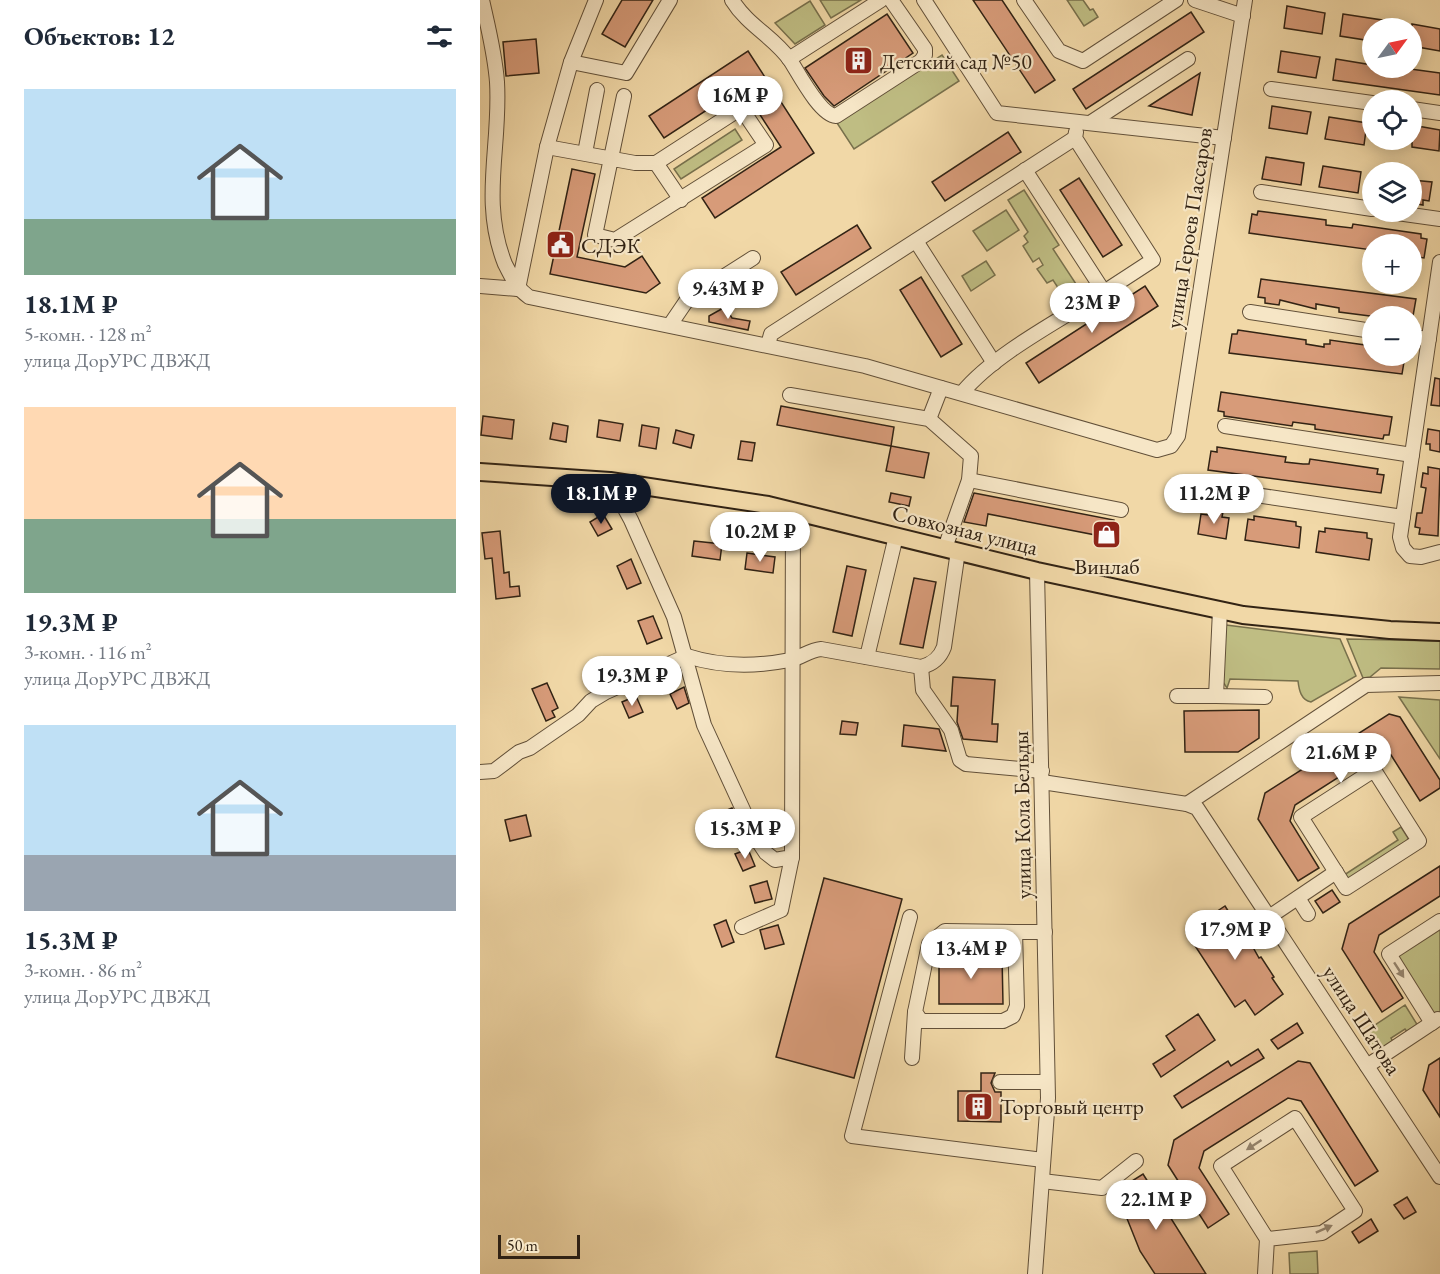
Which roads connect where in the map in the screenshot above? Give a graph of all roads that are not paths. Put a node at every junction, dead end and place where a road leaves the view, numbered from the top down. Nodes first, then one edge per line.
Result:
1 (482, 0) edge
2 (596, 0) edge
3 (670, 0) edge
4 (732, 0) edge
5 (881, 0) edge
6 (891, 0) edge
7 (924, 0) edge
8 (1024, 0) edge
9 (1176, 0) edge
10 (1195, 0) edge
11 (1245, 0) edge
12 (1243, 16) junction
13 (789, 59) junction
14 (1188, 59) dead end
15 (571, 62) junction
16 (1271, 89) dead end
17 (597, 90) dead end
18 (624, 96) dead end
19 (1362, 102) edge
20 (1422, 110) edge
21 (1440, 113) edge
22 (1084, 122) junction
23 (1075, 138) junction
24 (1224, 138) junction
25 (547, 147) junction
26 (585, 153) junction
27 (612, 158) junction
28 (656, 163) junction
29 (1025, 170) junction
30 (1261, 192) dead end
31 (681, 200) junction
32 (1362, 207) edge
33 (1422, 216) edge
34 (1440, 219) edge
35 (916, 241) junction
36 (753, 258) dead end
37 (1440, 261) edge
38 (1440, 266) edge
39 (480, 286) edge
40 (518, 289) junction
41 (1104, 292) junction
42 (1250, 312) dead end
43 (670, 325) junction
44 (1362, 329) edge
45 (1422, 338) edge
46 (1429, 339) junction
47 (768, 345) junction
48 (994, 363) junction
49 (941, 388) junction
50 (962, 393) junction
51 (790, 395) dead end
52 (929, 419) junction
53 (1225, 426) dead end
54 (1412, 455) junction
55 (480, 472) edge
56 (969, 480) junction
57 (610, 481) junction
58 (1222, 490) dead end
59 (1121, 510) dead end
60 (793, 511) junction
61 (1403, 517) junction
62 (896, 536) junction
63 (952, 550) junction
64 (1440, 552) edge
65 (1037, 571) junction
66 (1220, 610) junction
67 (1440, 632) edge
68 (687, 656) junction
69 (867, 657) junction
70 (793, 660) junction
71 (921, 667) junction
72 (1440, 683) edge
73 (1177, 696) dead end
74 (1216, 696) junction
75 (1265, 697) dead end
76 (480, 772) edge
77 (1042, 776) junction
78 (1187, 804) junction
79 (792, 857) junction
80 (1336, 872) junction
81 (1298, 898) junction
82 (1308, 914) dead end
83 (910, 917) dead end
84 (1269, 917) junction
85 (1440, 921) edge
86 (742, 927) dead end
87 (1015, 932) junction
88 (1045, 932) junction
89 (915, 1012) junction
90 (1436, 1020) edge
91 (912, 1058) dead end
92 (1367, 1066) junction
93 (1000, 1082) dead end
94 (1047, 1082) junction
95 (1043, 1160) junction
96 (1136, 1161) dead end
97 (1440, 1177) edge
98 (1042, 1181) junction
99 (1267, 1239) junction
100 (1035, 1274) edge
101 (1265, 1274) edge

1 - 40 street
2 - 15 street
3 - 15 street
4 - 13 street
5 - 13 street
6 - 13 street
7 - 22 street
8 - 9 street
10 - 12 street
11 - 12 street, улица Героев Пассаров
12 - 24 street, улица Героев Пассаров
14 - 22 street
15 - 25 street
16 - 19 street
17 - 26 street
18 - 27 street
20 - 21 street
22 - 23 street
22 - 24 street
23 - 29 street
23 - 41 street
24 - 50 street, улица Героев Пассаров
25 - 26 street
25 - 40 street
26 - 27 street
27 - 28 street
27 - 31 street
28 - 31 street
28 - 31 street
29 - 35 street
29 - 41 street
30 - 32 street
33 - 34 street
35 - 47 street
35 - 48 street
36 - 43 street
37 - 38 street
38 - 46 street
39 - 40 street
40 - 43 street
41 - 48 street
42 - 44 street
43 - 47 street
45 - 46 street
46 - 54 street
47 - 49 street
48 - 50 street
49 - 50 street
49 - 52 street
51 - 52 street
52 - 56 street
53 - 54 street
54 - 61 street
55 - 57 main road, Совхозная улица
56 - 59 street
56 - 63 street
57 - 60 main road, Совхозная улица
57 - 68 street
58 - 61 street
60 - 62 main road, Совхозная улица
60 - 70 street
61 - 64 street
62 - 63 main road, Совхозная улица
62 - 69 street
63 - 65 main road, Совхозная улица
63 - 71 street
65 - 66 main road, Совхозная улица
65 - 77 street, улица Кола Бельды
66 - 67 main road, Совхозная улица
66 - 74 street
68 - 70 street
68 - 76 street
68 - 79 street
69 - 70 street
69 - 71 street
70 - 79 street
71 - 77 street
72 - 78 street
73 - 74 street
74 - 75 street
77 - 78 street
77 - 88 street, улица Кола Бельды
78 - 84 street, улица Шатова
79 - 86 street
80 - 80 street
80 - 81 street
81 - 82 street
81 - 84 street
83 - 95 street
84 - 92 street, улица Шатова
85 -> 90 street
87 - 88 street
87 - 89 street
87 - 89 street
88 - 94 street, улица Кола Бельды
89 - 91 street
90 - 92 street
92 - 97 street, улица Шатова
93 - 94 street
94 - 95 street, улица Кола Бельды
95 - 98 street, улица Кола Бельды
96 - 98 street
98 - 100 street, улица Кола Бельды
99 -> 99 street
99 - 101 street

